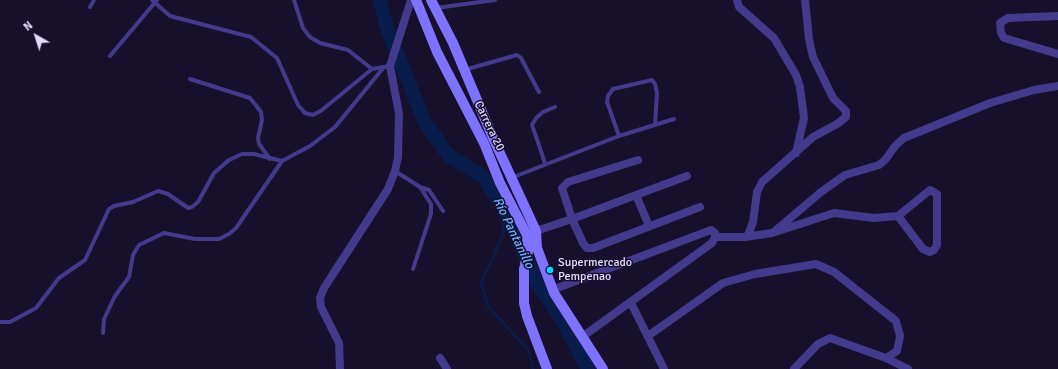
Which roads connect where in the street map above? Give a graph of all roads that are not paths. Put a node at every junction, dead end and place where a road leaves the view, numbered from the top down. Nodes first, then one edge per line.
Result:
1 (94, 0) edge
2 (294, 0) edge
3 (411, 0) edge
4 (416, 0) edge
5 (495, 0) edge
6 (737, 0) edge
7 (805, 0) edge
8 (155, 1) edge
9 (433, 4) edge
10 (90, 7) dead end
11 (1058, 16) edge
12 (1058, 54) edge
13 (110, 56) dead end
14 (389, 64) junction
15 (372, 69) junction
16 (464, 70) junction
17 (190, 79) dead end
18 (1058, 86) edge
19 (539, 92) dead end
20 (555, 107) dead end
21 (674, 119) dead end
22 (655, 124) junction
23 (619, 136) junction
24 (796, 153) junction
25 (270, 159) junction
26 (638, 160) dead end
27 (282, 161) junction
28 (545, 163) junction
29 (395, 171) junction
30 (687, 176) dead end
31 (511, 178) junction
32 (420, 187) junction
33 (636, 195) junction
34 (700, 207) dead end
35 (443, 211) dead end
36 (898, 216) junction
37 (572, 219) junction
38 (649, 226) junction
39 (531, 233) junction
40 (772, 233) junction
41 (716, 236) junction
42 (745, 237) junction
43 (532, 250) junction
44 (413, 268) dead end
45 (552, 290) junction
46 (631, 303) junction
47 (0, 322) edge
48 (103, 333) dead end
49 (648, 336) junction
50 (582, 337) junction
51 (594, 356) junction
52 (440, 358) dead end
53 (886, 358) junction
54 (340, 369) edge
55 (447, 369) edge
56 (547, 369) edge
57 (596, 369) edge
58 (603, 369) edge
59 (664, 369) edge
60 (794, 369) edge
61 (908, 369) edge

1 - 10 lane
2 - 15 lane
3 - 14 street
4 - 39 main road, Carrera 20
5 - 9 lane
6 - 24 street
7 - 24 street
8 - 13 lane
8 - 15 lane
9 - 16 main road, Carrera 20
11 - 12 street
14 - 15 lane
14 - 27 lane
14 - 29 street
16 - 19 lane
16 - 31 main road, Carrera 20
17 - 25 lane
18 - 40 street
20 - 28 lane
21 - 22 lane
22 - 23 lane
22 - 23 lane
23 - 28 lane
24 - 42 street
25 - 27 lane
25 - 47 lane
26 - 37 street
27 - 48 lane
28 - 31 lane
29 - 32 lane
29 - 54 street
30 - 33 street
31 - 39 main road, Carrera 20
32 - 35 lane
32 - 44 lane
33 - 37 street
33 - 38 street
34 - 38 street
36 - 36 street
36 - 40 street
37 - 38 street
37 - 39 street
39 - 43 main road, Carrera 20
40 - 42 street
41 - 42 street
41 - 45 street
41 - 46 street
43 - 45 main road, Carrera 20
43 - 56 main road
45 - 50 main road, Carrera 20
46 - 49 street
46 - 50 street
49 - 53 street
49 - 59 street
50 - 51 main road, Carrera 20
51 - 57 main road
51 - 58 main road, Carrera 20
52 - 55 street
53 - 60 street
53 - 61 street

